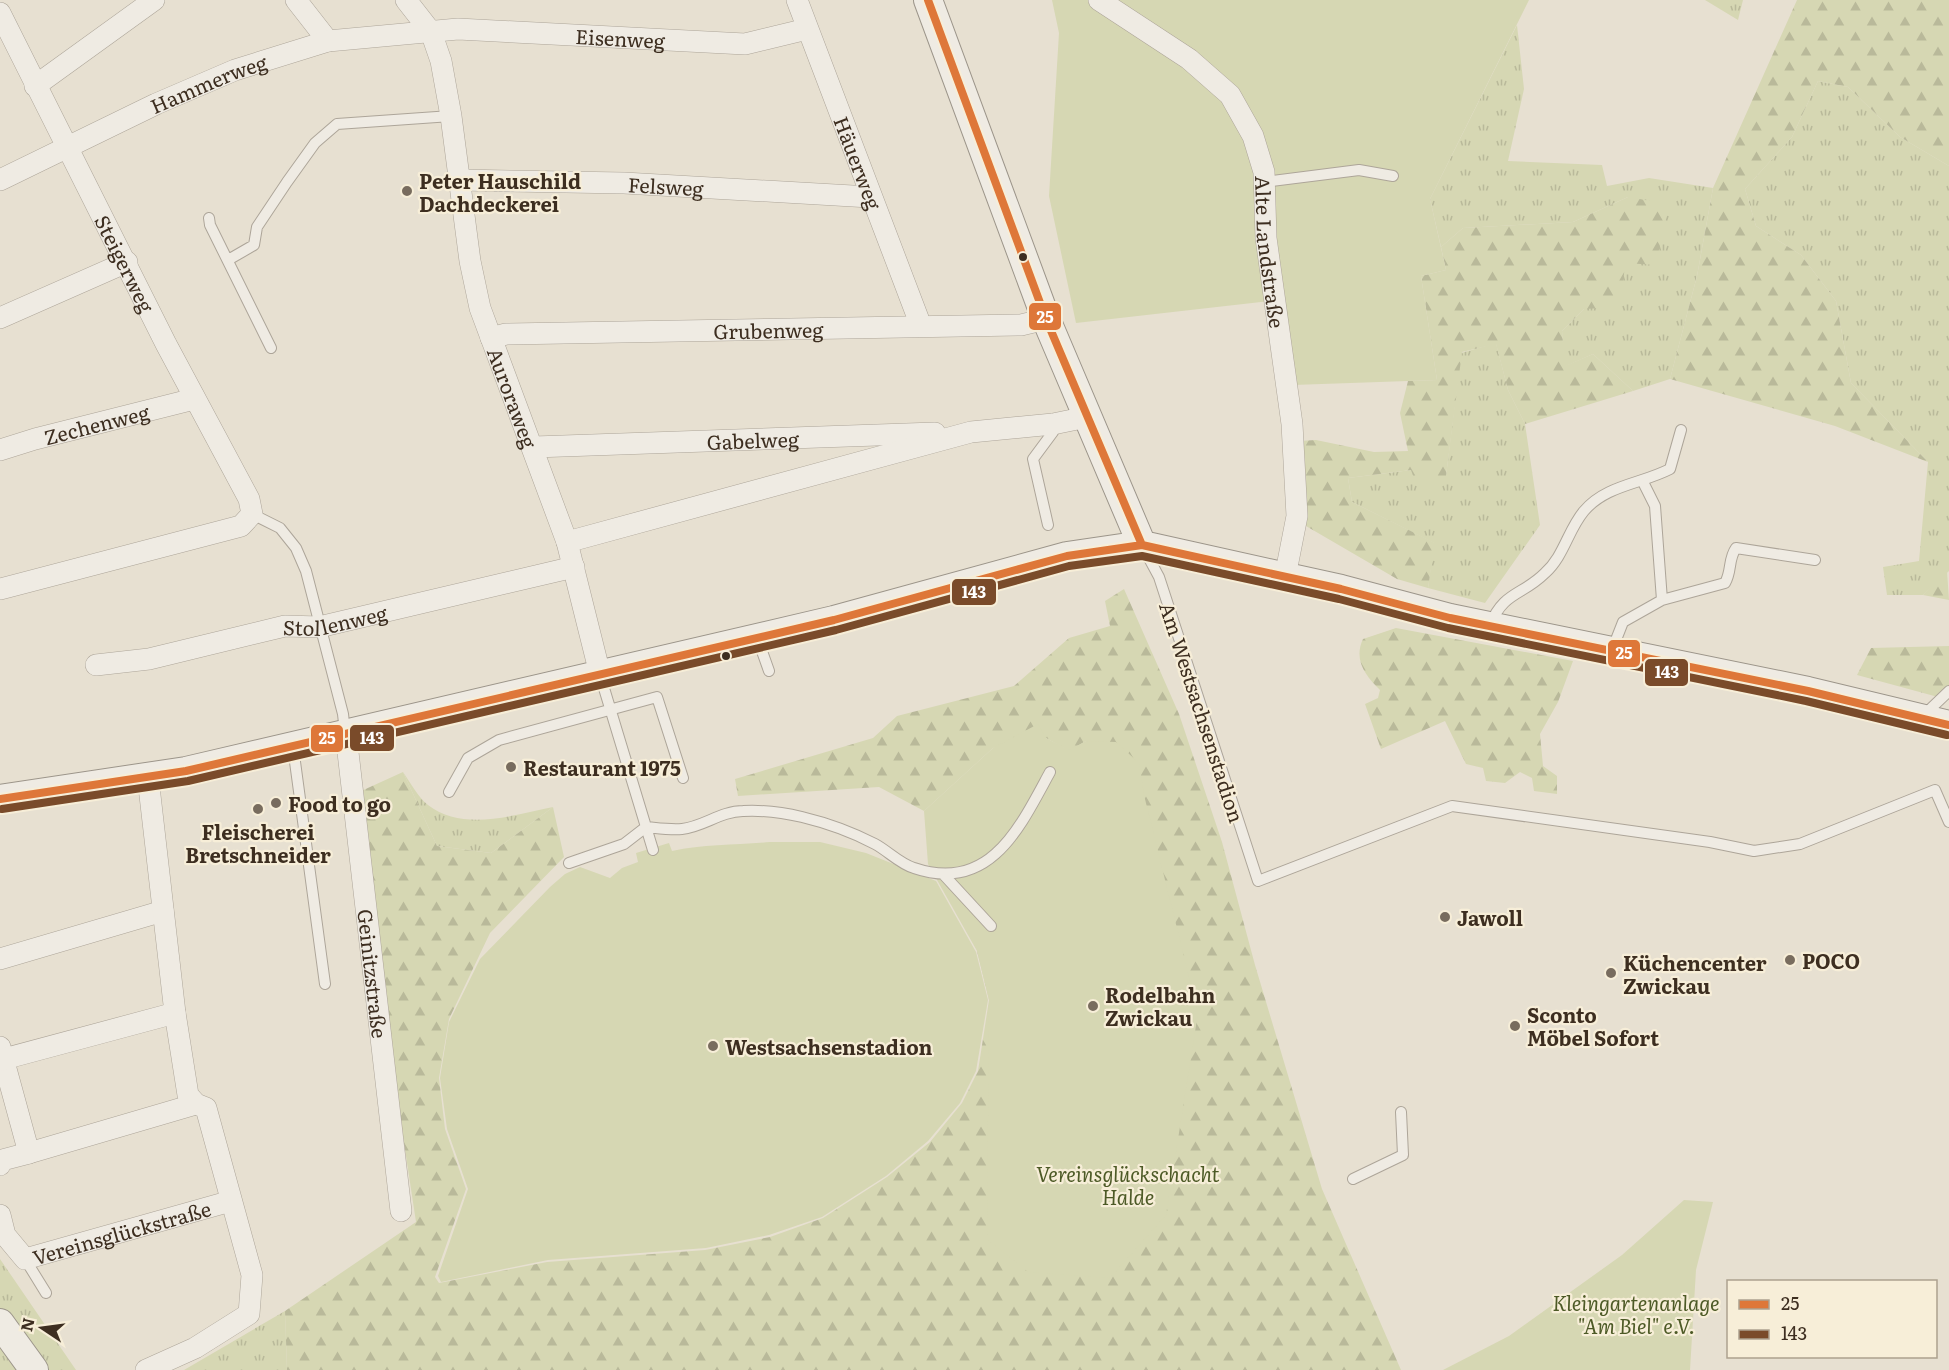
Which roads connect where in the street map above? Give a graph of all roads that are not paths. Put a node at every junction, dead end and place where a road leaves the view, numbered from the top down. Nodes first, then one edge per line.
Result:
1 (154, 0) edge
2 (296, 0) edge
3 (406, 0) edge
4 (797, 0) edge
5 (928, 0) edge
6 (1099, 0) edge
7 (0, 13) edge
8 (807, 29) junction
9 (431, 32) junction
10 (6, 38) edge
11 (328, 41) junction
12 (35, 86) junction
13 (451, 116) junction
14 (68, 148) junction
15 (1392, 176) dead end
16 (0, 180) edge
17 (460, 180) junction
18 (1264, 182) junction
19 (870, 197) junction
20 (209, 218) dead end
21 (228, 260) junction
22 (126, 262) junction
23 (0, 318) edge
24 (1046, 319) junction
25 (921, 326) junction
26 (491, 338) junction
27 (271, 348) dead end
28 (194, 399) junction
29 (1087, 417) junction
30 (1053, 424) junction
31 (1681, 429) dead end
32 (971, 432) junction
33 (534, 447) junction
34 (0, 450) edge
35 (1643, 482) junction
36 (252, 514) junction
37 (1048, 525) dead end
38 (567, 542) junction
39 (1142, 545) junction
40 (1815, 560) dead end
41 (574, 567) junction
42 (1285, 577) junction
43 (0, 589) edge
44 (1662, 600) junction
45 (1489, 626) junction
46 (319, 627) junction
47 (758, 638) junction
48 (1612, 650) junction
49 (96, 665) dead end
50 (769, 671) dead end
51 (600, 674) junction
52 (1949, 691) edge
53 (609, 711) junction
54 (1935, 721) edge
55 (346, 735) junction
56 (293, 747) junction
57 (1050, 772) dead end
58 (148, 778) junction
59 (683, 778) dead end
60 (449, 792) dead end
61 (0, 799) edge
62 (1949, 822) edge
63 (646, 827) junction
64 (653, 850) dead end
65 (569, 863) dead end
66 (943, 874) junction
67 (163, 911) junction
68 (991, 926) dead end
69 (0, 959) edge
70 (325, 984) dead end
71 (175, 1013) junction
72 (1, 1055) edge
73 (196, 1104) junction
74 (1401, 1112) dead end
75 (29, 1153) junction
76 (0, 1165) edge
77 (1353, 1179) dead end
78 (231, 1201) junction
79 (401, 1211) dead end
80 (0, 1215) edge
81 (25, 1259) junction
82 (46, 1293) dead end
83 (0, 1323) edge
84 (34, 1370) edge
85 (146, 1370) edge

1 - 12 street
2 - 11 street
3 - 9 street, Auroraweg
4 - 8 street, Häuerweg
5 - 24 main road
6 - 18 street, Alte Landstraße
7 - 10 street, Steigerweg
8 - 9 street, Eisenweg
8 - 19 street, Häuerweg
9 - 11 street, Hammerweg
9 - 13 street, Auroraweg
10 - 12 street, Steigerweg
11 - 14 street, Hammerweg
12 - 14 street, Steigerweg
13 - 17 street, Auroraweg
13 - 21 lane
14 - 16 street, Hammerweg
14 - 22 street, Steigerweg
15 - 18 lane
17 - 19 street, Felsweg
17 - 26 street, Auroraweg
18 - 42 street, Alte Landstraße
19 - 25 street, Häuerweg
20 - 21 lane
21 - 27 lane
22 - 23 street
22 - 28 street, Steigerweg
24 - 25 street, Grubenweg
24 - 29 main road
25 - 26 street, Grubenweg
26 - 33 street, Auroraweg
28 - 34 street, Zechenweg
28 - 36 street, Steigerweg
29 - 30 street, Gabelweg
29 - 39 main road
30 - 32 street, Gabelweg
30 - 37 lane
31 - 35 lane
32 - 33 street, Gabelweg
32 - 38 street, Gabelweg
33 - 38 street, Auroraweg
35 - 44 lane
35 - 45 lane
36 - 43 street
36 - 46 lane
38 - 41 street, Auroraweg
39 - 42 main road
39 - 47 main road
39 - 62 lane, Am Westsachsenstadion
40 - 44 lane
41 - 46 street, Stollenweg
41 - 51 street, Auroraweg
42 - 45 main road
44 - 48 lane
45 - 48 main road
46 - 49 street, Stollenweg
46 - 55 lane
47 - 50 lane
47 - 51 main road
48 - 54 main road
51 - 53 lane
51 - 55 main road
52 - 54 lane
53 - 59 lane
53 - 60 lane
53 - 63 lane
55 - 56 main road
55 - 79 street, Geinitzstraße
56 - 58 main road
56 - 70 lane
57 - 66 lane
58 - 61 main road
58 - 67 street, Vereinsglückstraße
63 - 64 lane
63 - 65 lane
63 - 66 lane
66 - 68 lane
67 - 69 street
67 - 71 street, Vereinsglückstraße
71 - 72 street
71 - 73 street, Vereinsglückstraße
72 - 75 street
73 - 75 street
73 - 78 street, Vereinsglückstraße
74 - 77 lane
75 - 76 street
78 - 81 street, Vereinsglückstraße
78 - 85 street, Vereinsglückstraße
80 - 81 street, Vereinsglückstraße
81 - 82 lane
83 - 84 main road

